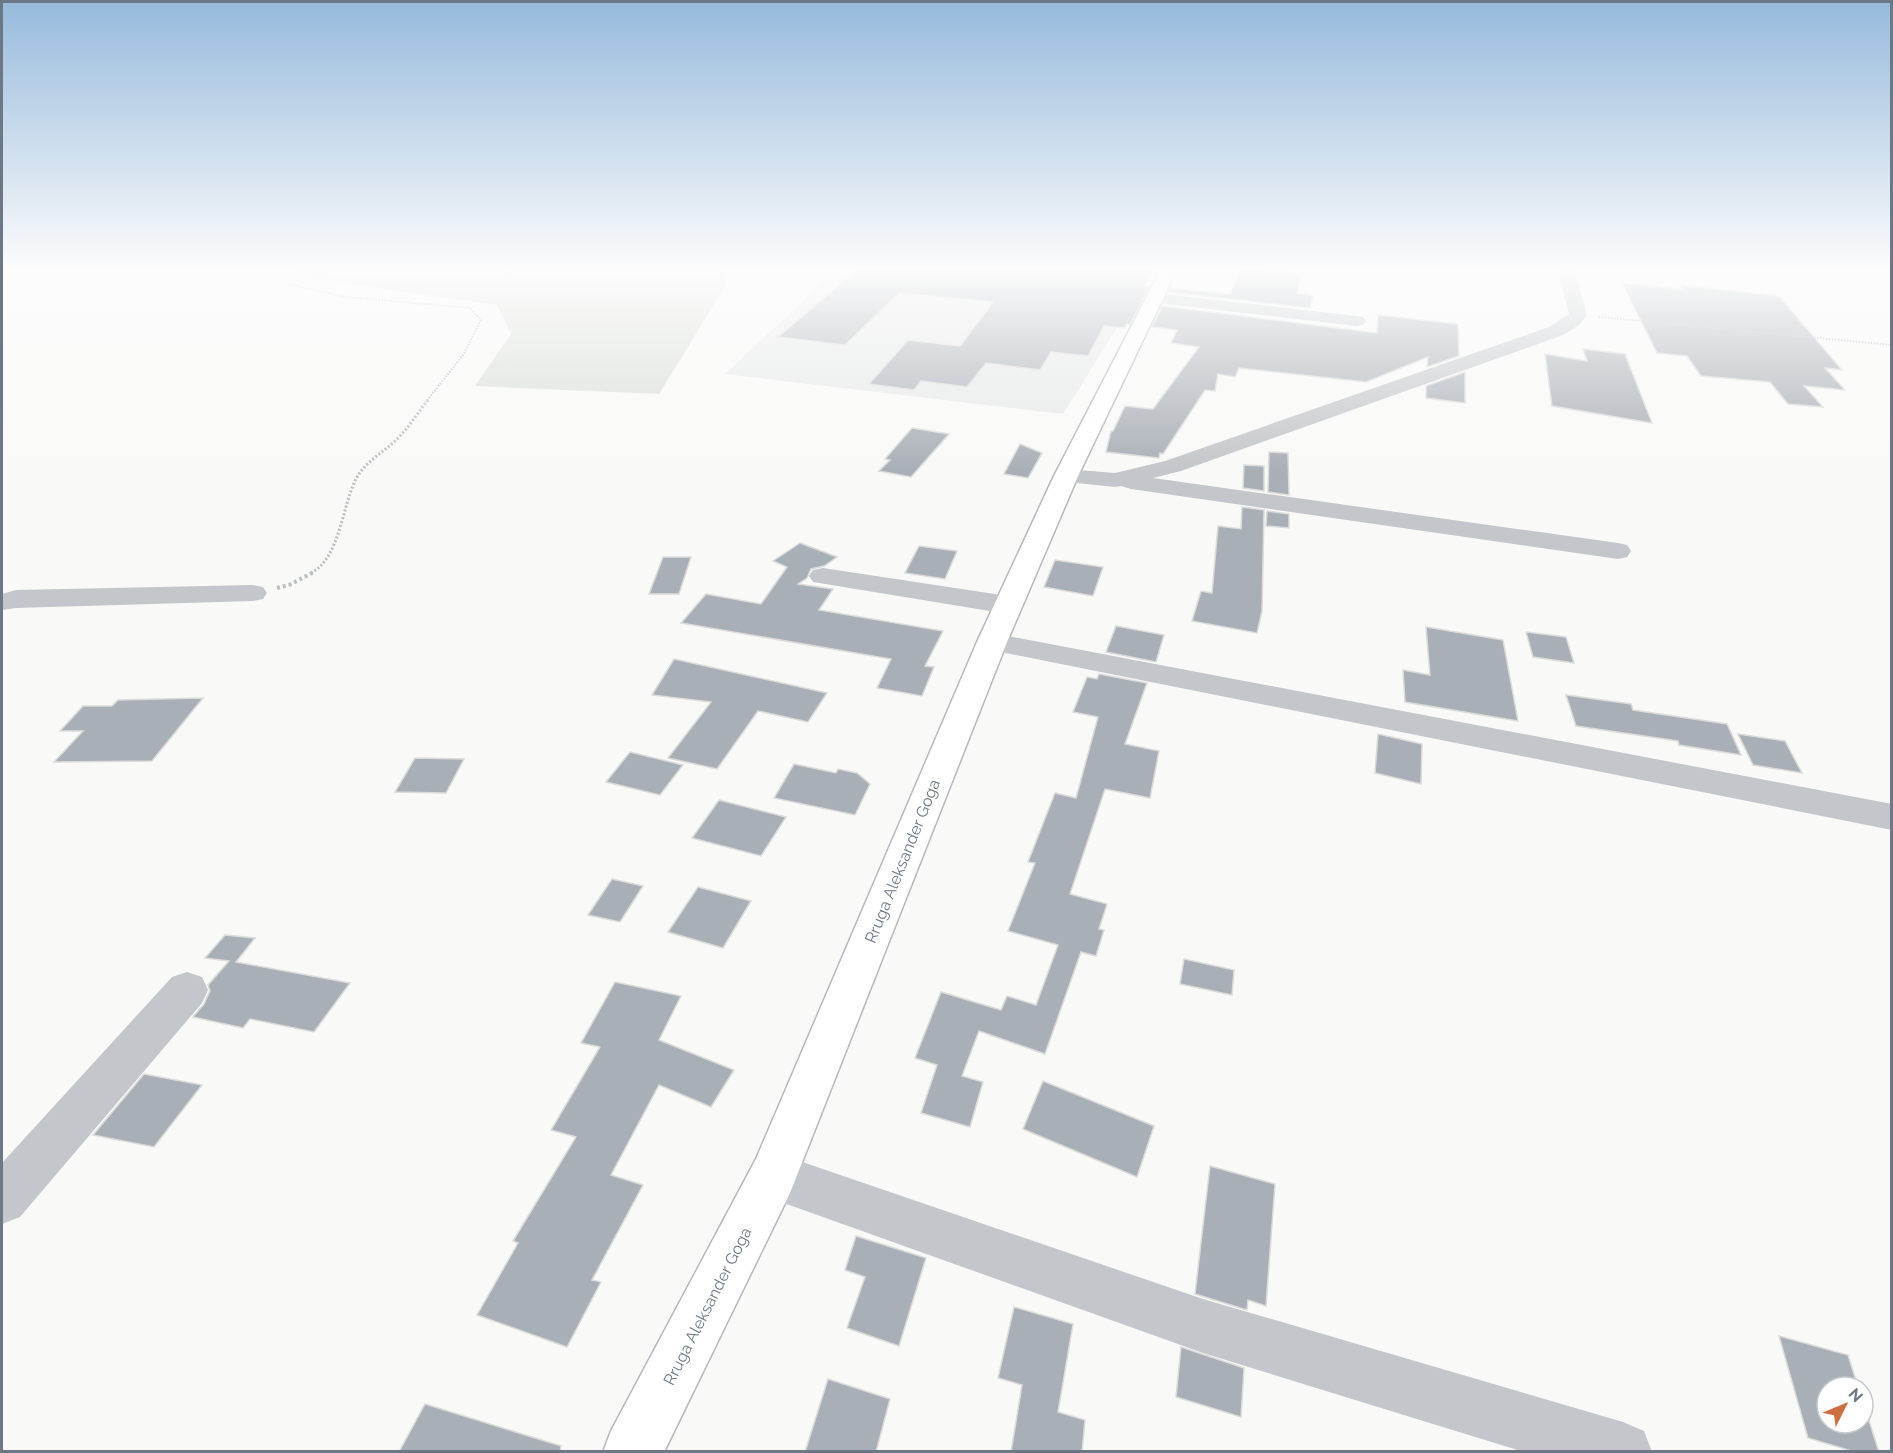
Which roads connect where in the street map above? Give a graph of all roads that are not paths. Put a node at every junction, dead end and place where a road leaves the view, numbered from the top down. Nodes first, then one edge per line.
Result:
1 (1135, 337) edge
2 (1540, 337) edge
3 (1066, 476) junction
4 (1114, 480) junction
5 (1618, 551) dead end
6 (823, 576) dead end
7 (253, 593) road end
8 (2, 602) edge
9 (1008, 605) junction
10 (992, 642) junction
11 (1892, 818) edge
12 (187, 990) dead end
13 (773, 1176) junction
14 (2, 1199) edge
15 (632, 1452) edge
16 (1623, 1452) edge

1 - 3 main road, Rruga Aleksander Goga
2 - 4 street
3 - 4 street
3 - 9 main road, Rruga Aleksander Goga
4 - 5 street
6 - 9 street
7 - 8 street
9 - 10 main road, Rruga Aleksander Goga
10 - 11 street
10 - 13 main road, Rruga Aleksander Goga
12 - 14 street
13 - 15 main road, Rruga Aleksander Goga
13 - 16 street

